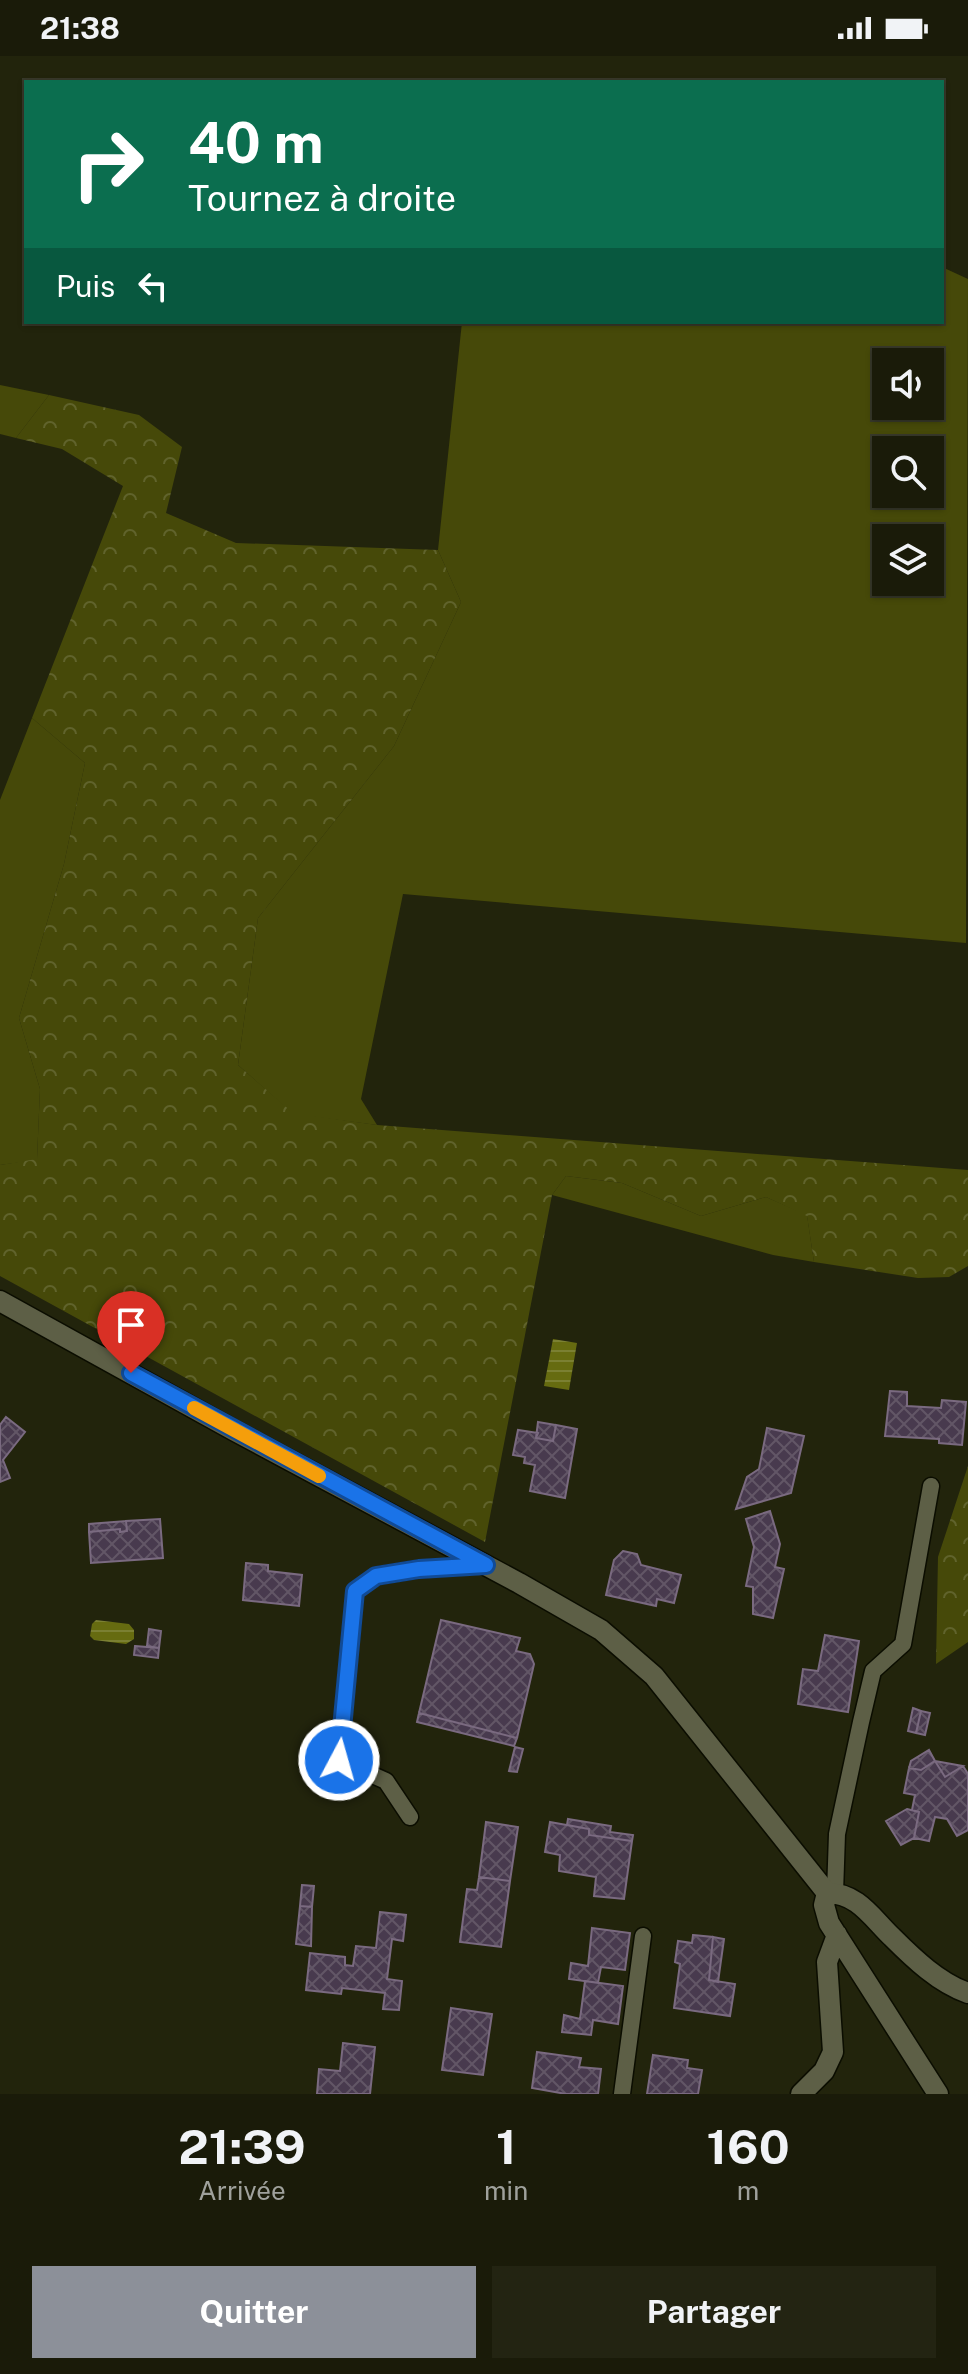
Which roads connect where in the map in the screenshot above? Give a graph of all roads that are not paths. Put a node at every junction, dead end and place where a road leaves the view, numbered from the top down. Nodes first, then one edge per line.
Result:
1 (0, 1301) edge
2 (931, 1486) dead end
3 (486, 1565) junction
4 (410, 1817) dead end
5 (831, 1893) junction
6 (837, 1935) junction
7 (643, 1936) dead end
8 (968, 1993) edge
9 (622, 2094) edge
10 (801, 2094) edge
11 (938, 2094) edge

1 - 3 street
2 - 5 lane
3 - 4 lane
3 - 5 street
5 - 6 street
5 - 8 street
6 - 10 street
6 - 11 street
7 - 9 lane

